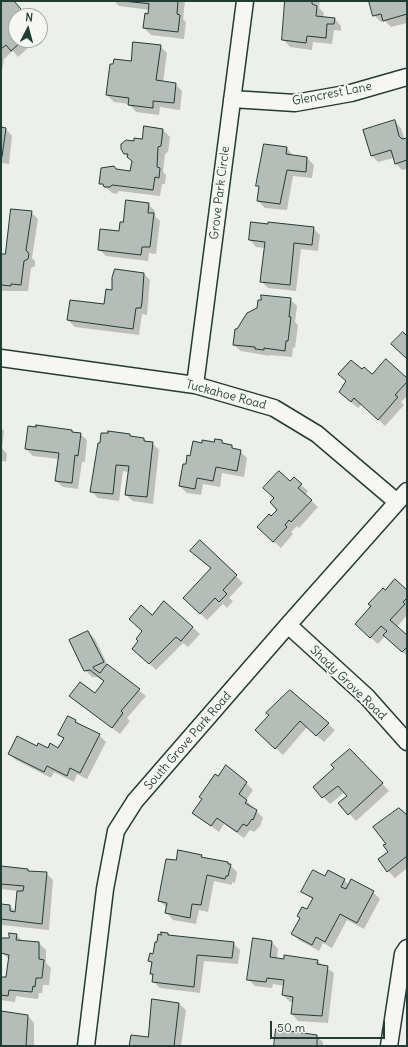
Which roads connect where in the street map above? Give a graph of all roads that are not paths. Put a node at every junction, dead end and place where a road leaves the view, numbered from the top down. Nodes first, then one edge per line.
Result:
1 (245, 1) edge
2 (407, 77) edge
3 (232, 99) junction
4 (1, 358) edge
5 (195, 385) junction
6 (402, 496) edge
7 (288, 625) junction
8 (407, 742) edge
9 (407, 948) edge
10 (86, 1046) edge
11 (390, 1046) edge

1 - 3 street, Grove Park Circle
2 - 3 street, Glencrest Lane
3 - 5 street, Grove Park Circle
4 - 5 street, Tuckahoe Road
5 - 6 street, Tuckahoe Road
6 - 7 street, South Grove Park Road
7 - 8 street, Shady Grove Road
7 - 10 street, South Grove Park Road
9 - 11 street

